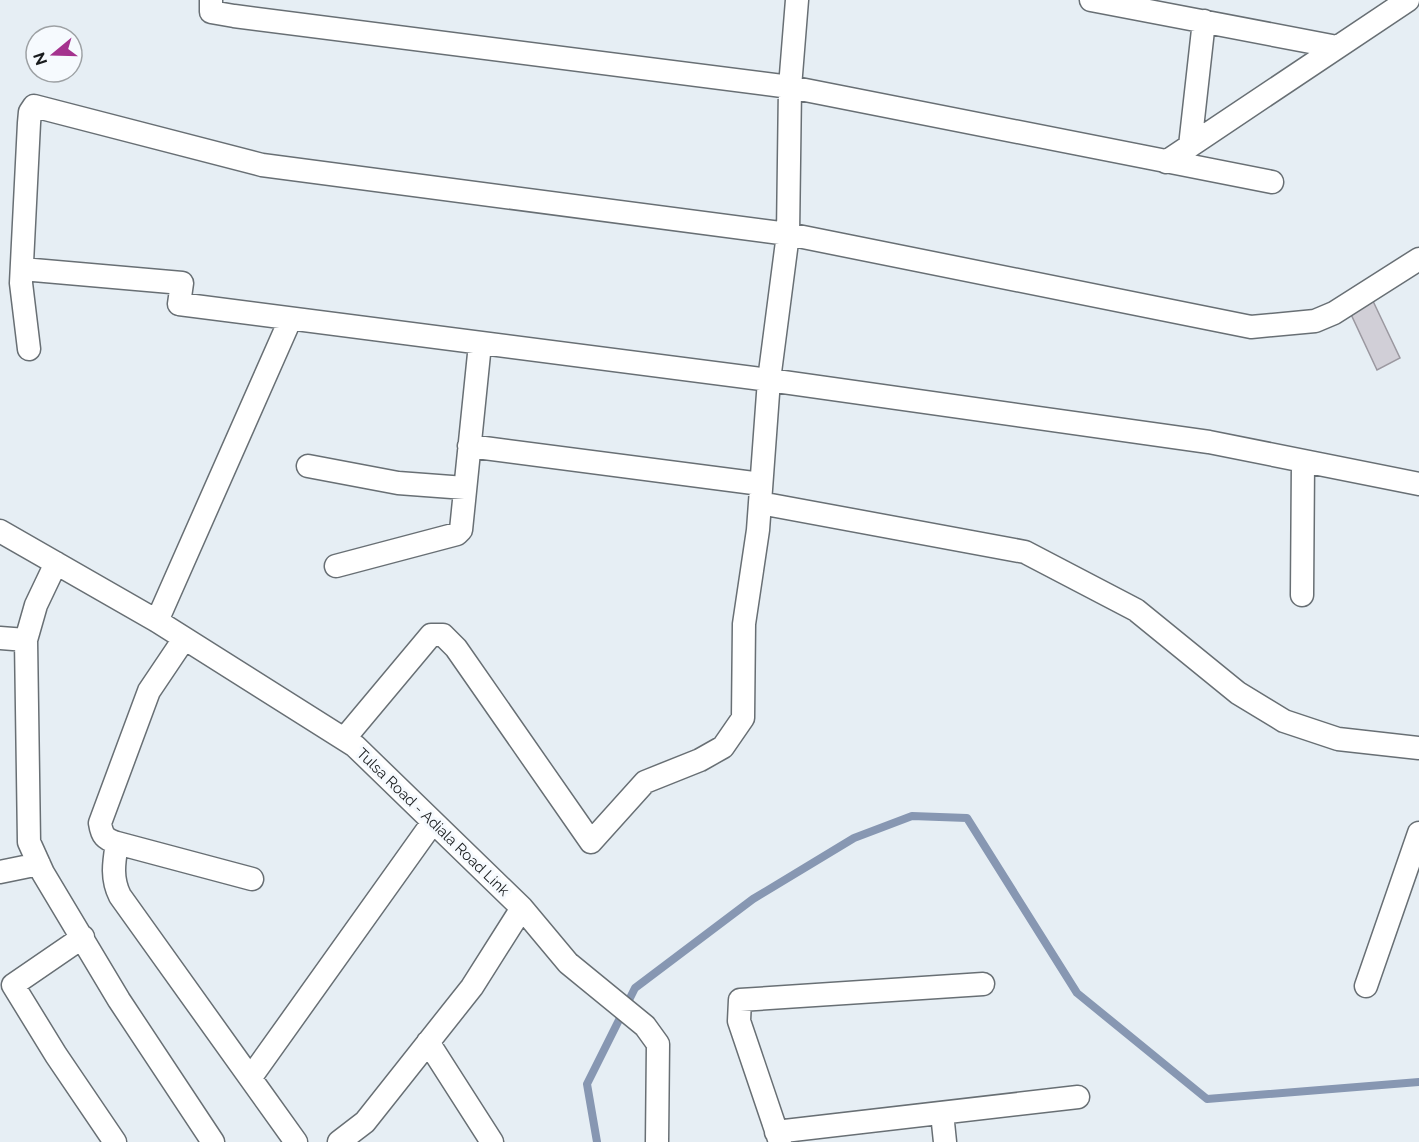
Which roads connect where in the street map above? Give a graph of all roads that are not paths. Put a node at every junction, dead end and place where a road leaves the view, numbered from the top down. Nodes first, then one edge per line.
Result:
1 (211, 0) edge
2 (797, 0) edge
3 (1091, 0) edge
4 (1408, 0) edge
5 (1204, 21) junction
6 (1337, 47) junction
7 (790, 87) junction
8 (1190, 146) junction
9 (1166, 162) junction
10 (1272, 182) dead end
11 (788, 234) junction
12 (1419, 259) edge
13 (22, 269) junction
14 (290, 320) junction
15 (480, 344) junction
16 (29, 349) dead end
17 (769, 380) junction
18 (469, 446) junction
19 (1303, 462) junction
20 (308, 466) dead end
21 (1419, 484) edge
22 (465, 488) junction
23 (760, 494) junction
24 (0, 531) edge
25 (56, 563) junction
26 (336, 566) dead end
27 (1302, 595) dead end
28 (157, 621) junction
29 (0, 638) edge
30 (184, 639) junction
31 (26, 640) junction
32 (344, 739) junction
33 (1419, 748) edge
34 (433, 822) junction
35 (1419, 833) edge
36 (117, 843) junction
37 (39, 864) junction
38 (0, 872) edge
39 (252, 879) dead end
40 (1409, 887) edge
41 (522, 909) junction
42 (83, 938) junction
43 (983, 984) dead end
44 (1366, 986) dead end
45 (429, 1042) junction
46 (251, 1077) junction
47 (1078, 1097) dead end
48 (942, 1113) junction
49 (365, 1134) edge
50 (778, 1137) edge
51 (115, 1142) edge
52 (213, 1142) edge
53 (296, 1142) edge
54 (339, 1142) edge
55 (492, 1142) edge
56 (657, 1142) edge
57 (945, 1142) edge

1 - 7 street
2 - 7 street
3 - 5 street
4 - 6 street
5 - 6 street
5 - 8 street
6 - 8 street
7 - 9 street
7 - 11 street
8 - 9 street
9 - 10 street
11 - 12 street
11 - 13 street
11 - 17 street
13 - 14 street
13 - 16 street
14 - 15 street
14 - 28 street
15 - 17 street
15 - 18 street
17 - 19 street
17 - 23 street
18 - 22 street
18 - 23 street
19 - 21 street
19 - 27 street
20 - 22 street
22 - 26 street
23 - 32 street
23 - 33 street
24 - 25 street, Tulsa Road - Adiala Road Link
25 - 28 street, Tulsa Road - Adiala Road Link
25 - 31 street
28 - 30 street, Tulsa Road - Adiala Road Link
29 - 31 street
30 - 32 street, Tulsa Road - Adiala Road Link
30 - 36 street
31 - 37 street
32 - 34 street, Tulsa Road - Adiala Road Link
34 - 41 street, Tulsa Road - Adiala Road Link
34 - 46 street
35 - 40 street
36 - 39 street
36 - 46 street
37 - 38 street
37 - 42 street
40 - 44 street
41 - 45 street
41 - 56 street, Tulsa Road - Adiala Road Link
42 - 51 street
42 - 52 street
43 - 50 street
45 - 49 street
45 - 55 street
46 - 53 street
47 - 48 street
48 - 50 street
48 - 57 street
49 - 54 street

